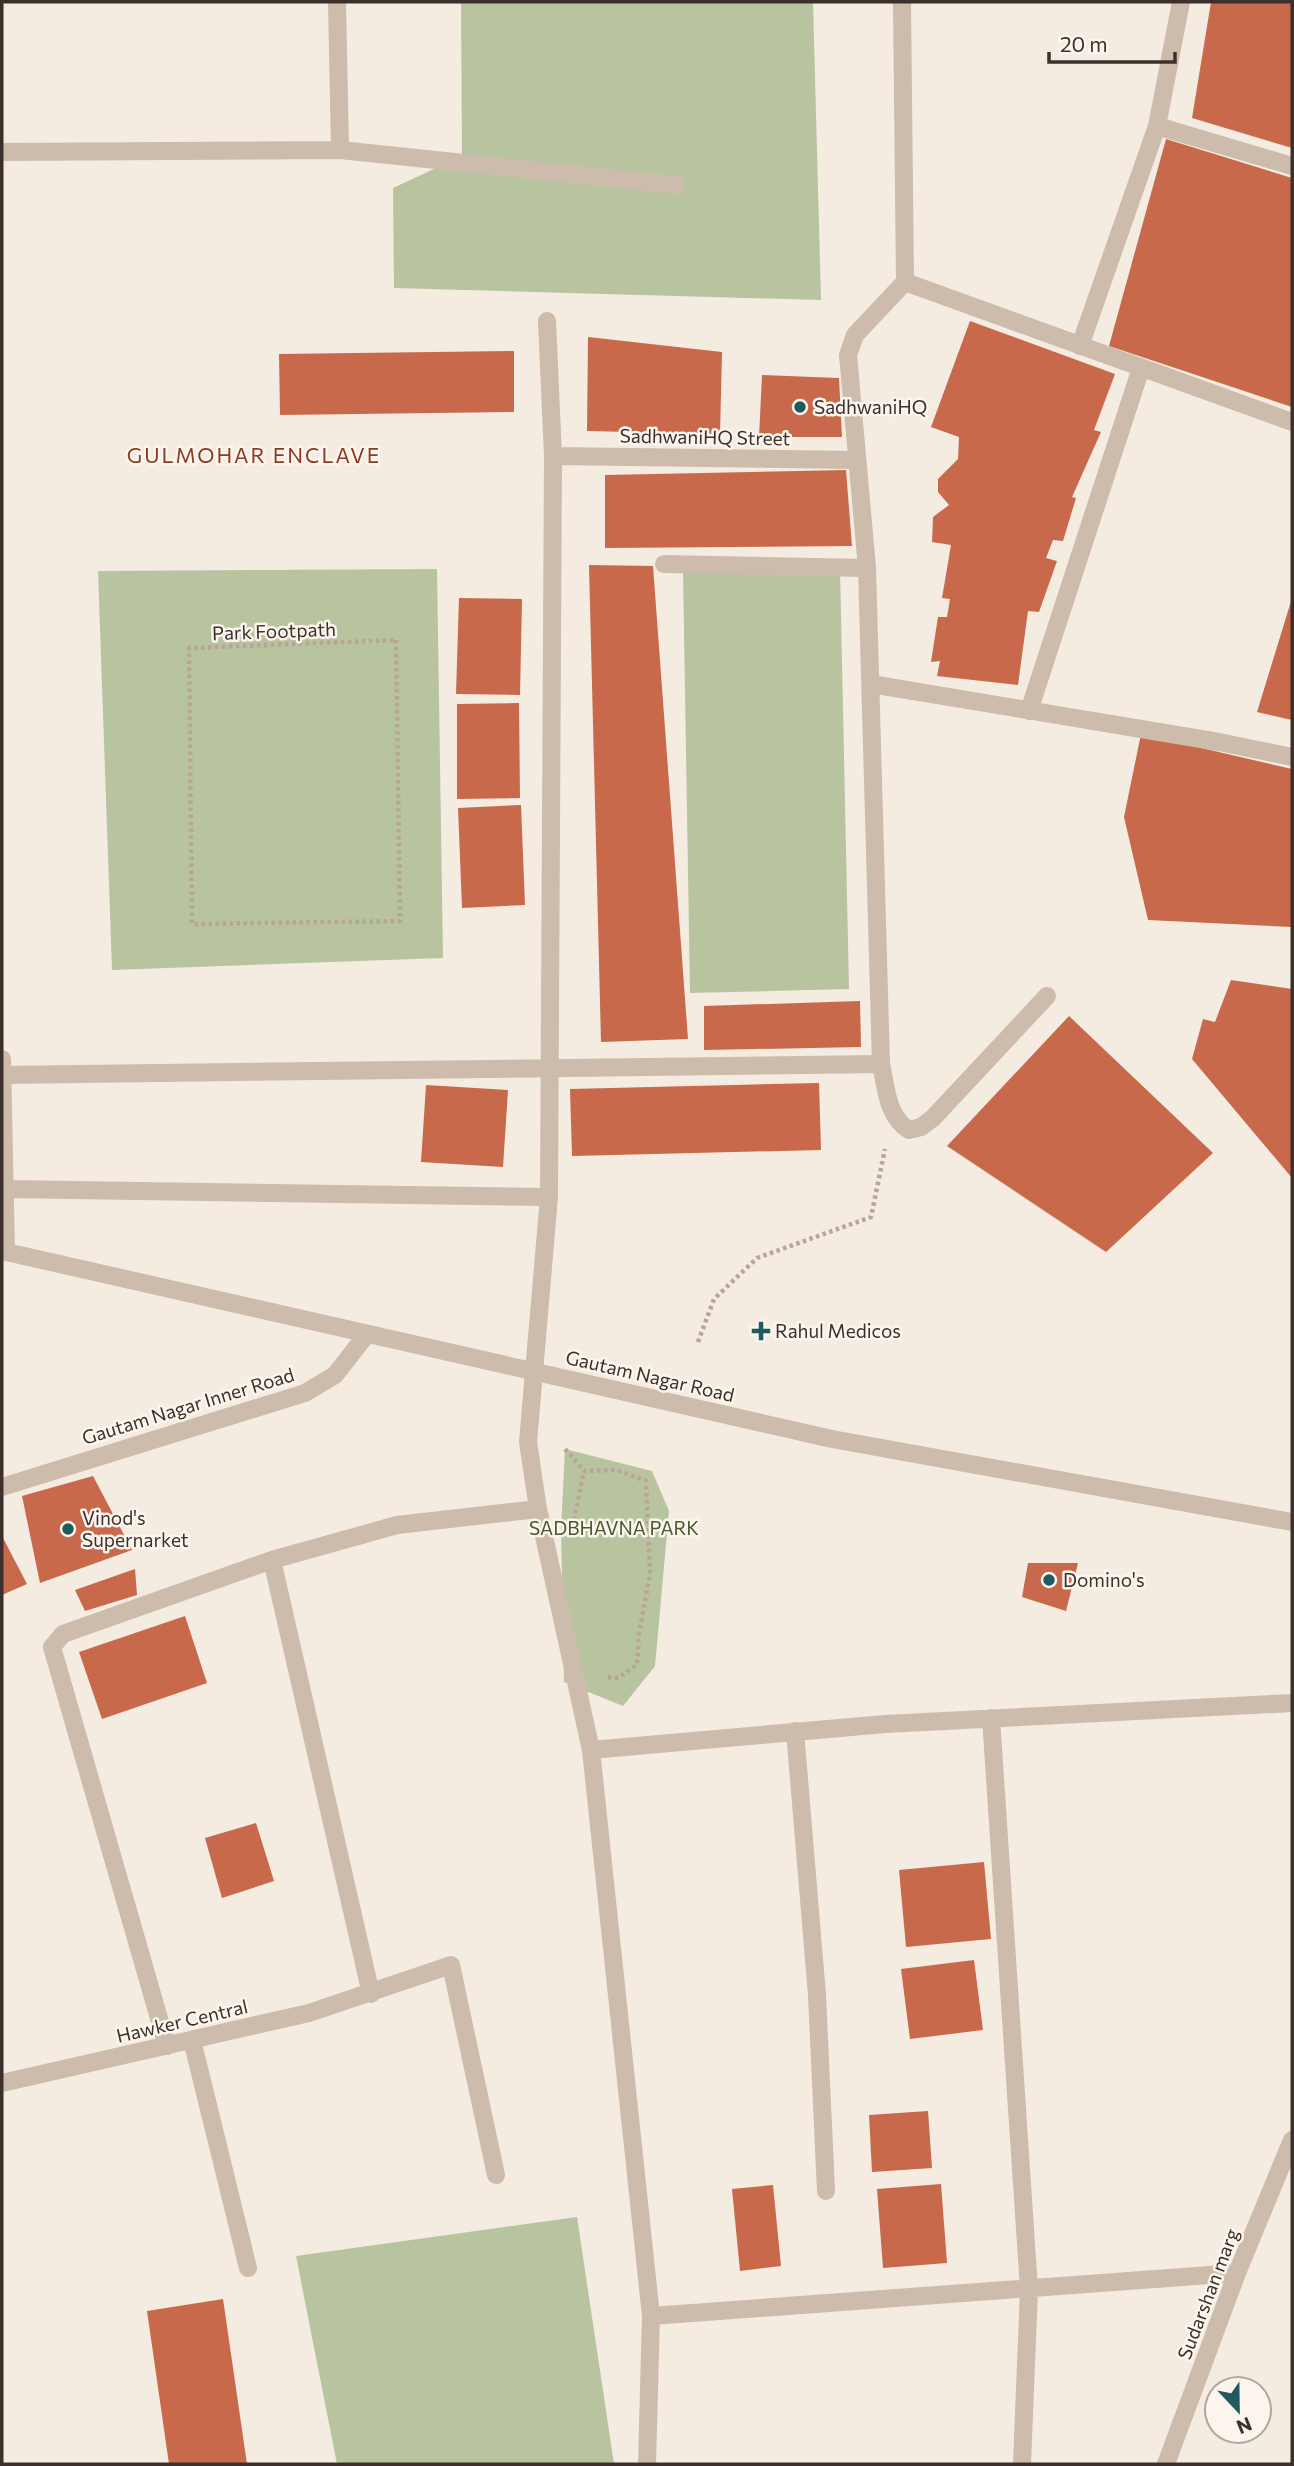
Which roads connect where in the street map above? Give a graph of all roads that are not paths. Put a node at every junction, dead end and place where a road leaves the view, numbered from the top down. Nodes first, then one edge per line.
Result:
1 (337, 2) edge
2 (902, 2) edge
3 (1181, 2) edge
4 (1157, 126) junction
5 (340, 150) junction
6 (2, 152) edge
7 (1292, 166) edge
8 (676, 185) dead end
9 (905, 282) junction
10 (547, 321) dead end
11 (1080, 346) junction
12 (1140, 368) junction
13 (1292, 422) edge
14 (553, 456) junction
15 (857, 460) junction
16 (664, 564) dead end
17 (867, 568) junction
18 (871, 684) junction
19 (1029, 711) junction
20 (1292, 757) edge
21 (1047, 996) dead end
22 (2, 1059) edge
23 (881, 1063) junction
24 (548, 1068) junction
25 (2, 1075) edge
26 (4, 1189) junction
27 (549, 1197) junction
28 (4, 1252) edge
29 (367, 1334) junction
30 (532, 1371) junction
31 (2, 1487) edge
32 (538, 1509) junction
33 (1292, 1521) edge
34 (272, 1560) junction
35 (1292, 1703) edge
36 (991, 1718) junction
37 (795, 1731) junction
38 (591, 1750) junction
39 (371, 1994) junction
40 (192, 2040) junction
41 (167, 2046) junction
42 (2, 2083) edge
43 (1292, 2140) edge
44 (496, 2175) dead end
45 (826, 2191) dead end
46 (248, 2268) dead end
47 (1237, 2273) junction
48 (1029, 2289) junction
49 (651, 2316) junction
50 (647, 2464) edge
51 (1022, 2464) edge
52 (1166, 2464) edge

1 - 5 street
2 - 9 street
3 - 4 street
4 - 7 street
4 - 11 street
5 - 6 street
5 - 8 street
9 - 11 street
9 - 15 street
10 - 14 street
11 - 12 street
12 - 13 street
12 - 19 street
14 - 15 street, SadhwaniHQ Street
14 - 24 street
15 - 17 street
16 - 17 street
17 - 18 street
18 - 19 street
18 - 23 street
19 - 20 street
21 - 23 street
22 - 25 street
23 - 24 street
24 - 25 street
24 - 27 street
25 - 26 street
26 - 27 street
26 - 28 street
27 - 30 street
28 - 29 street, Gautam Nagar Road
29 - 30 street, Gautam Nagar Road
29 - 31 street, Gautam Nagar Inner Road
30 - 32 street
30 - 33 street, Gautam Nagar Road
32 - 34 street
32 - 38 street
34 - 39 street
34 - 41 street
35 - 36 street
36 - 37 street
36 - 48 street
37 - 38 street
37 - 45 street
38 - 49 street
39 - 40 street, Hawker Central
39 - 44 street, Hawker Central
40 - 41 street, Hawker Central
40 - 46 street
41 - 42 street, Hawker Central
43 - 47 street, Sudarshan marg
47 - 48 street
47 - 52 street, Sudarshan marg
48 - 49 street
48 - 51 street
49 - 50 street

